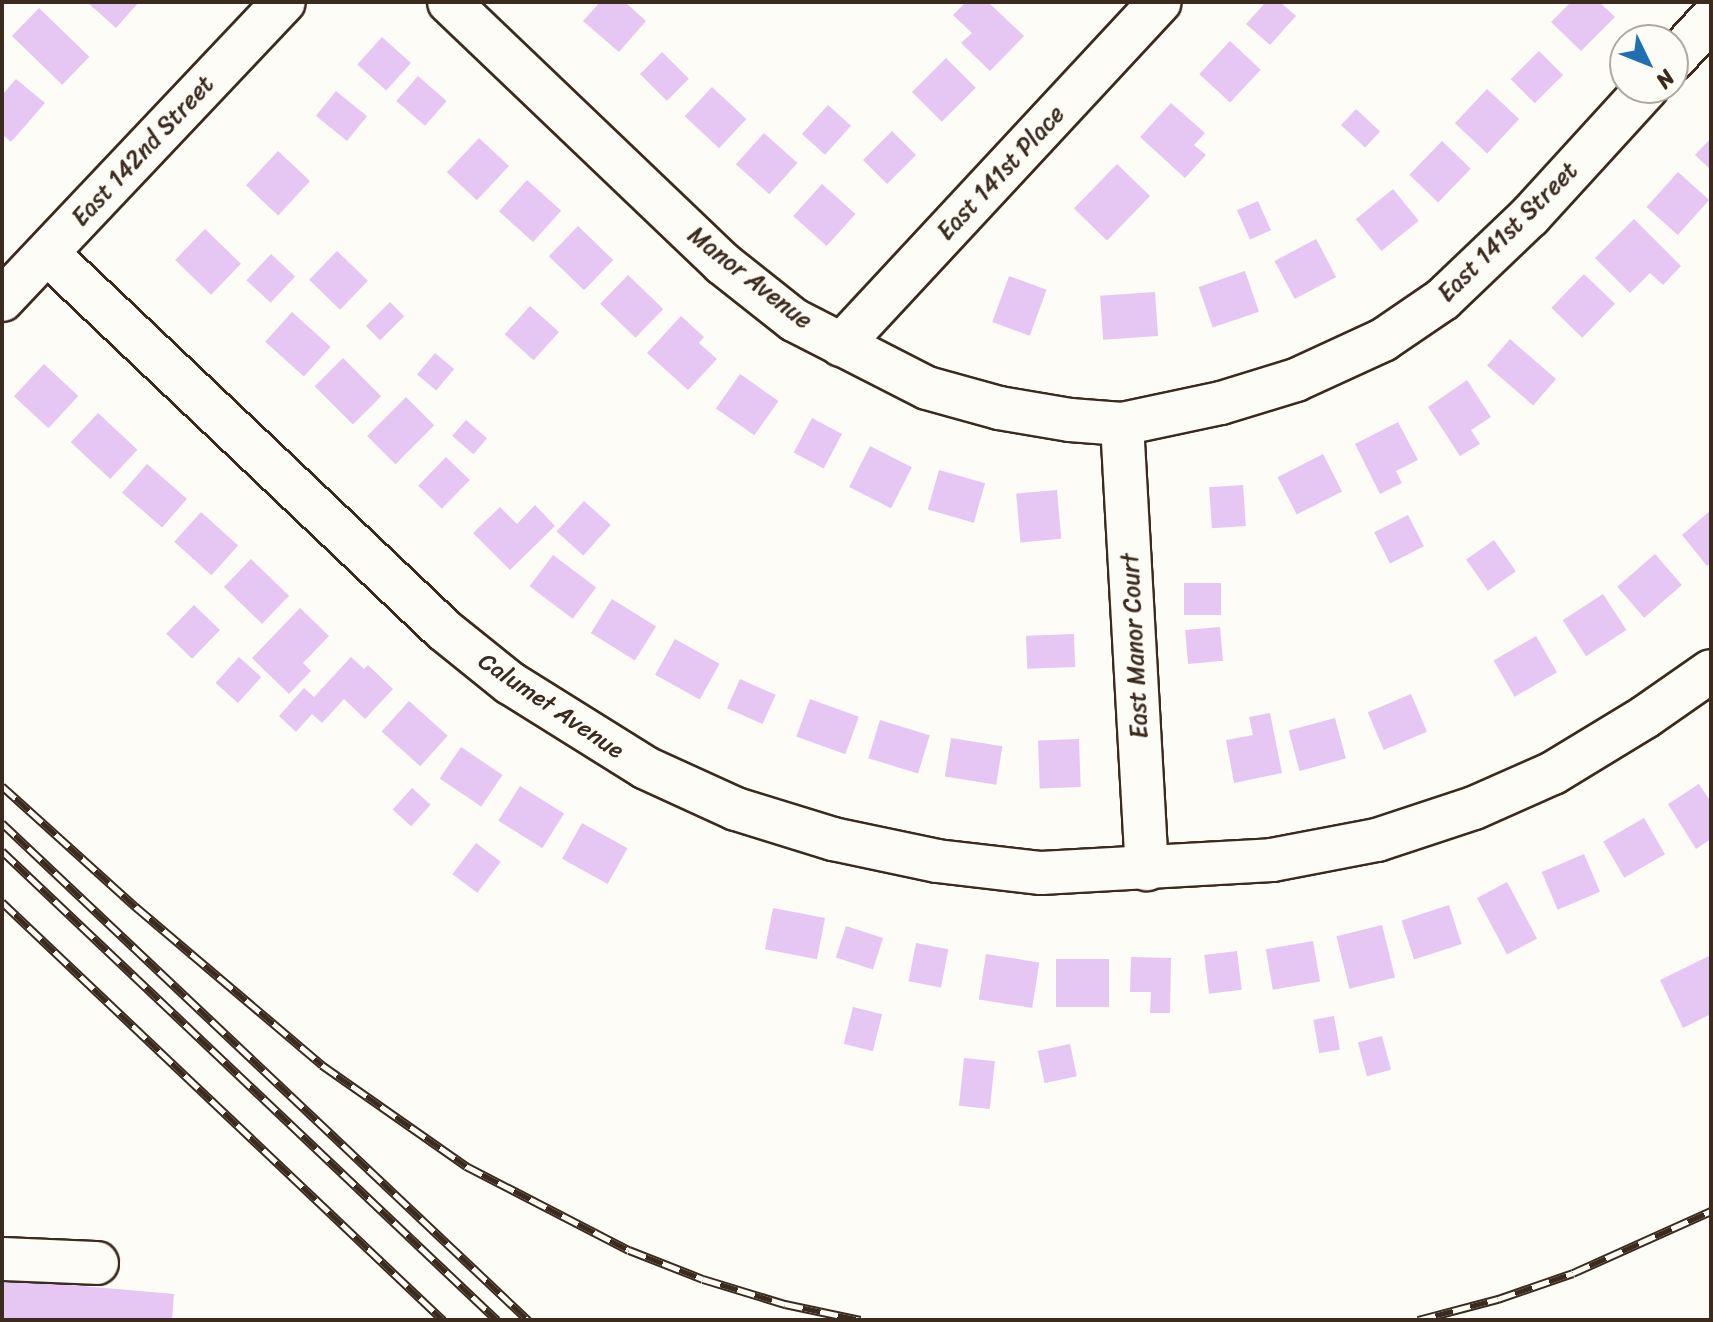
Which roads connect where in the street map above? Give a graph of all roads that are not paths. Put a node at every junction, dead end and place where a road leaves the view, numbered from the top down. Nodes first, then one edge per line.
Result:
1 (284, 2) edge
2 (449, 2) edge
3 (1160, 2) edge
4 (1711, 19) edge
5 (1689, 43) edge
6 (1632, 104) edge
7 (47, 253) junction
8 (2, 300) edge
9 (841, 345) junction
10 (1122, 424) junction
11 (1711, 671) edge
12 (1147, 869) junction
13 (2, 1259) edge
14 (97, 1263) dead end

1 - 7 street, East 142nd Street
2 - 9 street, Manor Avenue
3 - 9 street, East 141st Place
4 - 5 street
6 - 10 street, East 141st Street
7 - 8 street, East 142nd Street
7 - 12 street, Calumet Avenue
9 - 10 street, Manor Avenue
10 - 12 street, East Manor Court
11 - 12 street, Calumet Avenue
13 - 14 street

